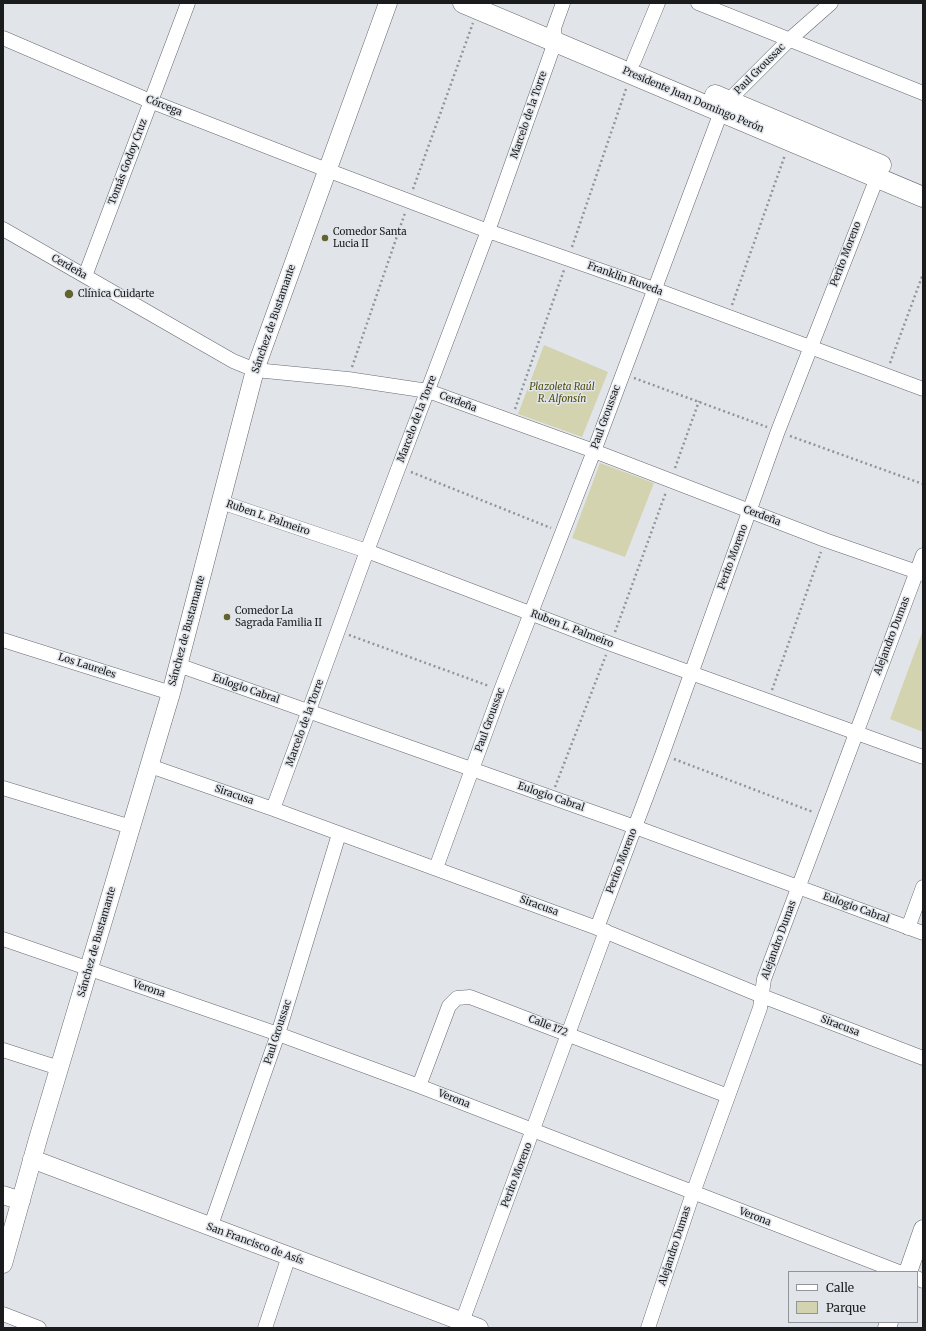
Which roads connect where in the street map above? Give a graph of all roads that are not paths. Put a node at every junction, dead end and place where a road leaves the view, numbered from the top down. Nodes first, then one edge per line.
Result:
1 (188, 3) edge
2 (388, 3) edge
3 (463, 3) edge
4 (495, 3) edge
5 (563, 3) edge
6 (658, 3) edge
7 (698, 3) edge
8 (831, 3) edge
9 (554, 35) junction
10 (3, 38) edge
11 (789, 40) junction
12 (634, 61) junction
13 (923, 92) edge
14 (150, 101) junction
15 (725, 106) junction
16 (326, 170) junction
17 (879, 172) junction
18 (923, 183) edge
19 (923, 197) edge
20 (3, 229) edge
21 (488, 231) junction
22 (85, 276) junction
23 (654, 289) junction
24 (810, 348) junction
25 (255, 370) junction
26 (923, 389) edge
27 (428, 391) junction
28 (594, 452) junction
29 (221, 502) junction
30 (750, 511) junction
31 (367, 551) junction
32 (923, 555) edge
33 (920, 573) edge
34 (530, 613) junction
35 (3, 640) edge
36 (178, 665) junction
37 (690, 673) junction
38 (171, 693) junction
39 (309, 711) junction
40 (856, 733) junction
41 (923, 757) edge
42 (150, 766) junction
43 (472, 770) junction
44 (3, 788) edge
45 (273, 809) junction
46 (131, 827) junction
47 (635, 827) junction
48 (339, 834) junction
49 (436, 868) junction
50 (798, 887) junction
51 (923, 887) edge
52 (908, 928) junction
53 (602, 930) junction
54 (923, 933) edge
55 (3, 939) edge
56 (90, 968) junction
57 (762, 996) junction
58 (278, 1034) junction
59 (569, 1034) junction
60 (3, 1050) edge
61 (923, 1058) edge
62 (59, 1068) junction
63 (419, 1086) junction
64 (728, 1096) junction
65 (534, 1130) junction
66 (32, 1159) junction
67 (693, 1193) junction
68 (3, 1194) edge
69 (21, 1200) junction
70 (210, 1228) junction
71 (923, 1229) edge
72 (289, 1256) junction
73 (3, 1264) edge
74 (897, 1271) edge
75 (908, 1271) edge
76 (3, 1314) edge
77 (461, 1325) edge
78 (39, 1328) edge
79 (266, 1328) edge
80 (479, 1328) edge
81 (648, 1328) edge

1 - 14 street, Tomás Godoy Cruz
2 - 16 street, Sánchez de Bustamante
3 - 9 main road, Presidente Juan Domingo Perón
4 - 9 main road, Presidente Juan Domingo Perón
5 - 9 street, Marcelo de la Torre
6 - 12 street
7 - 11 street
8 - 11 street, Paul Groussac
9 - 12 main road, Presidente Juan Domingo Perón
9 - 15 main road, Presidente Juan Domingo Perón
9 - 21 street, Marcelo de la Torre
10 - 14 street, Córcega
11 - 13 street
11 - 15 street, Paul Groussac
12 - 15 main road, Presidente Juan Domingo Perón
14 - 16 street, Córcega
14 - 22 street, Tomás Godoy Cruz
15 - 17 main road, Presidente Juan Domingo Perón
15 - 17 main road, Presidente Juan Domingo Perón
15 - 23 street, Paul Groussac
16 - 21 street, Franklin Ruveda
16 - 25 street, Sánchez de Bustamante
17 - 18 main road, Presidente Juan Domingo Perón
17 - 19 main road, Presidente Juan Domingo Perón
17 - 24 street, Perito Moreno
20 - 22 street, Cerdeña
21 - 23 street, Franklin Ruveda
21 - 27 street, Marcelo de la Torre
22 - 25 street, Cerdeña
23 - 24 street, Franklin Ruveda
23 - 28 street, Paul Groussac
24 - 26 street, Franklin Ruveda
24 - 30 street, Perito Moreno
25 - 27 street, Cerdeña
25 - 29 street, Sánchez de Bustamante
27 - 28 street, Cerdeña
27 - 31 street, Marcelo de la Torre
28 - 30 street, Cerdeña
28 - 34 street, Paul Groussac
29 - 31 street, Ruben L. Palmeiro
29 - 36 street, Sánchez de Bustamante
30 - 33 street, Cerdeña
30 - 37 street, Perito Moreno
31 - 34 street, Ruben L. Palmeiro
31 - 39 street, Marcelo de la Torre
32 - 33 street, Alejandro Dumas
33 - 40 street, Alejandro Dumas
34 - 37 street, Ruben L. Palmeiro
34 - 43 street, Paul Groussac
35 - 38 street, Los Laureles
36 - 38 street, Sánchez de Bustamante
36 - 39 street, Eulogio Cabral
37 - 40 street, Ruben L. Palmeiro
37 - 47 street, Perito Moreno
38 - 42 street, Sánchez de Bustamante
39 - 43 street, Eulogio Cabral
39 - 45 street, Marcelo de la Torre
40 - 41 street, Ruben L. Palmeiro
40 - 50 street, Alejandro Dumas
42 - 45 street, Siracusa
42 - 46 street, Sánchez de Bustamante
43 - 47 street, Eulogio Cabral
43 - 49 street, Paul Groussac
44 - 46 street
45 - 48 street, Siracusa
46 - 56 street, Sánchez de Bustamante
47 - 50 street, Eulogio Cabral
47 - 53 street, Perito Moreno
48 - 49 street, Siracusa
48 - 58 street, Paul Groussac
49 - 53 street, Siracusa
50 - 52 street, Eulogio Cabral
50 - 57 street, Alejandro Dumas
51 - 52 street
52 - 54 street, Eulogio Cabral
53 - 57 street, Siracusa
53 - 59 street, Perito Moreno
55 - 56 street, Verona
56 - 58 street, Verona
56 - 62 street, Sánchez de Bustamante
57 - 61 street, Siracusa
57 - 64 street, Alejandro Dumas
58 - 63 street, Verona
58 - 70 street, Paul Groussac
59 - 63 street, Calle 172
59 - 64 street, Calle 172
59 - 65 street, Perito Moreno
60 - 62 street
62 - 66 street, Sánchez de Bustamante
63 - 65 street, Verona
64 - 67 street, Alejandro Dumas
65 - 67 street, Verona
65 - 77 street, Perito Moreno
66 - 69 street, Sánchez de Bustamante
66 - 70 street, San Francisco de Asís
67 - 74 street, Verona
67 - 81 street, Alejandro Dumas
68 - 69 street
69 - 73 street, Sánchez de Bustamante
70 - 72 street, San Francisco de Asís
71 - 75 street
72 - 77 street, San Francisco de Asís
72 - 79 street
76 - 78 street
77 - 80 street, San Francisco de Asís

